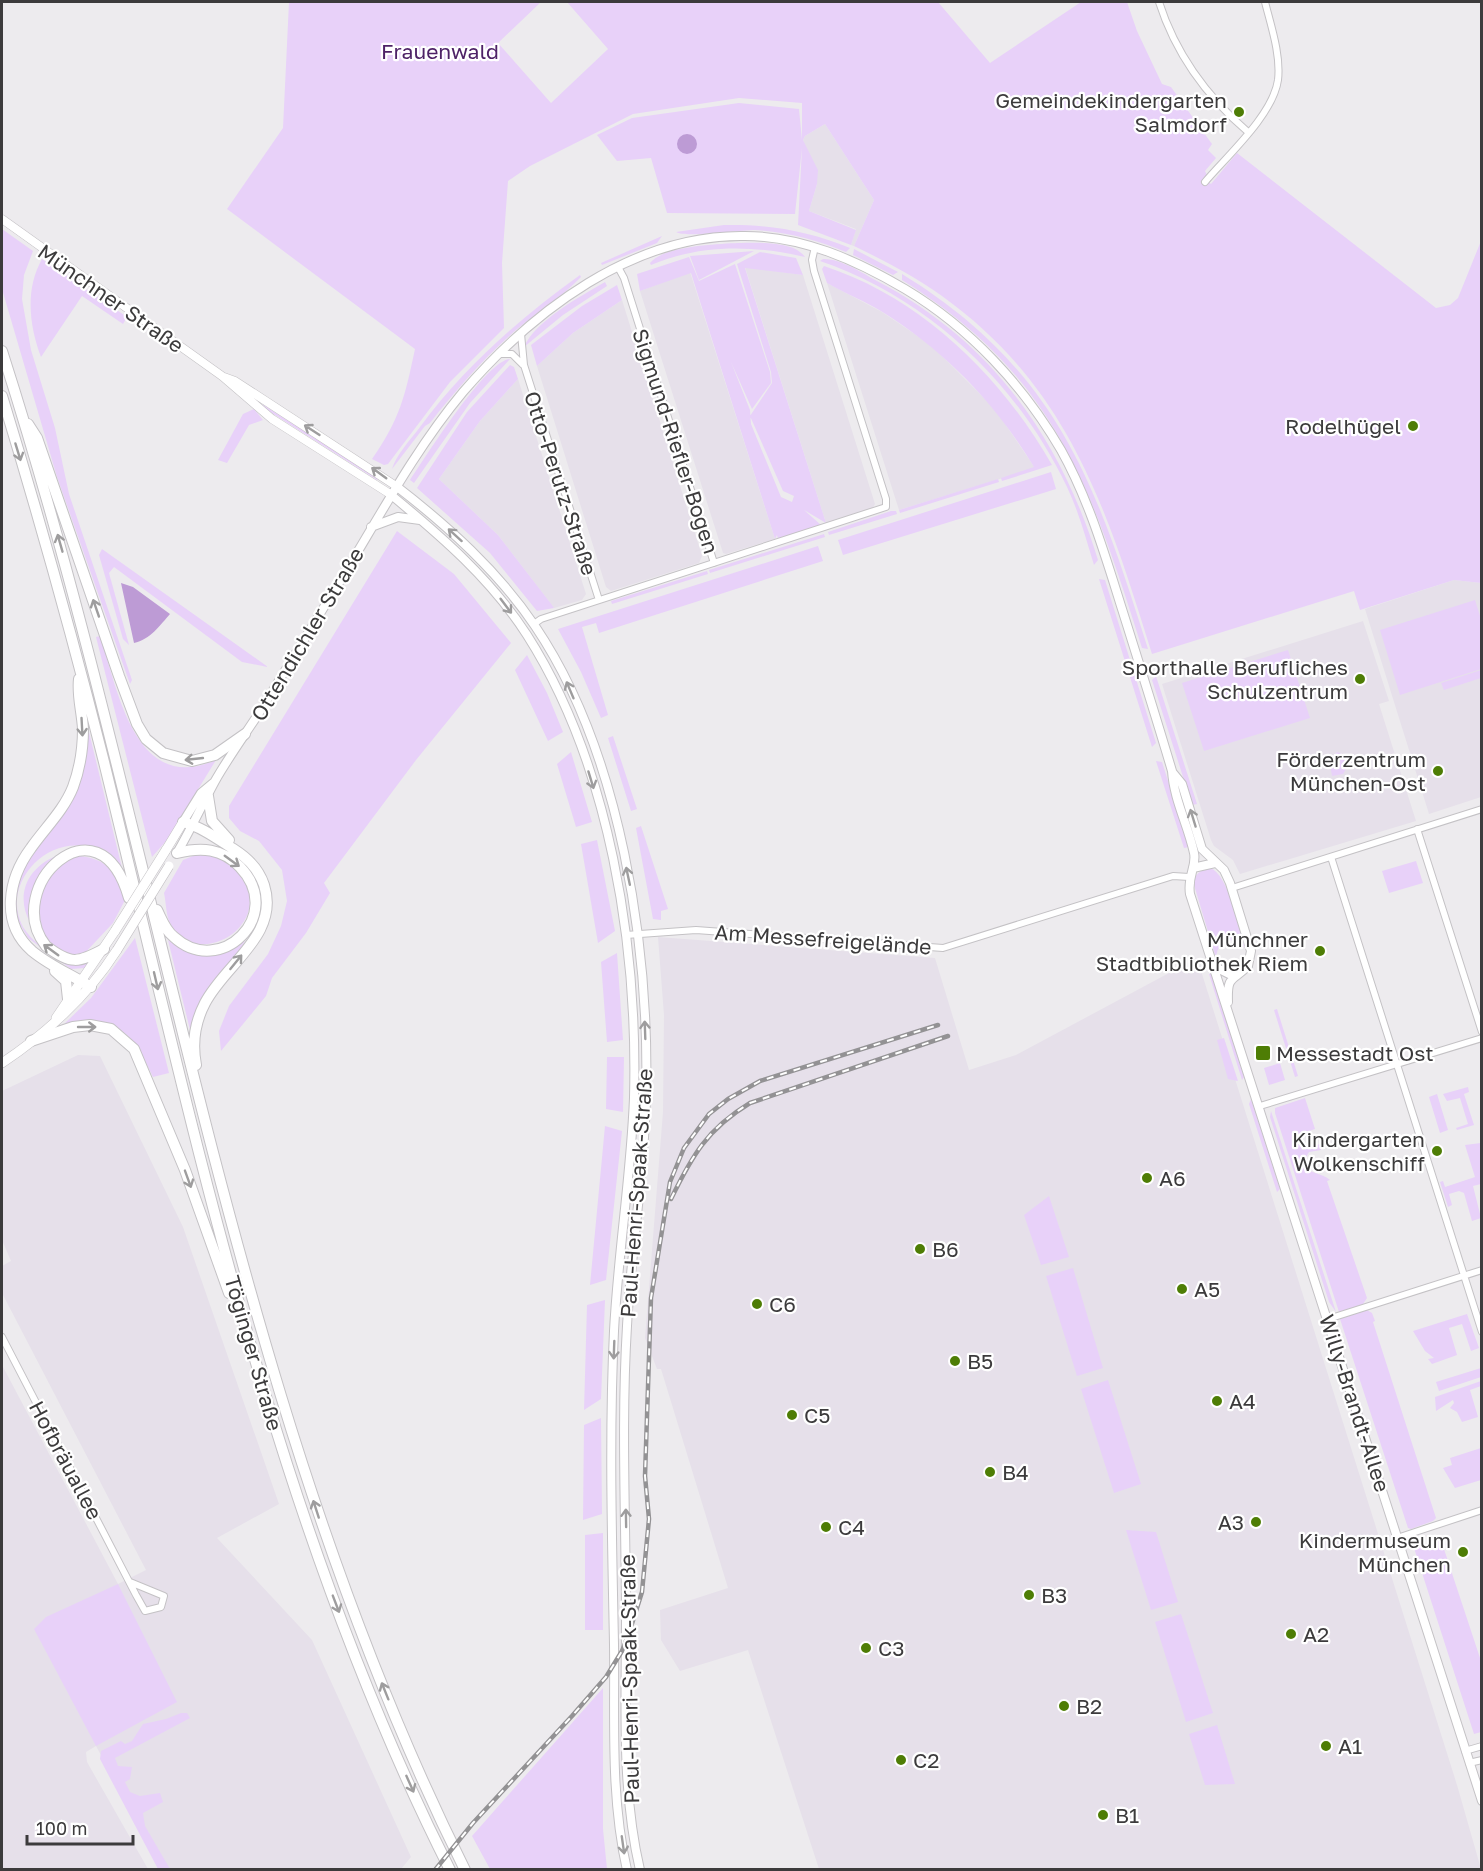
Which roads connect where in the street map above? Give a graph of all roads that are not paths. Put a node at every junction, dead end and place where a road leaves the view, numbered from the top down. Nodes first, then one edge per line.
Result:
1 (1159, 2) edge
2 (1265, 2) edge
3 (1248, 132) junction
4 (1205, 182) dead end
5 (2, 219) edge
6 (815, 247) junction
7 (618, 267) junction
8 (521, 334) junction
9 (2, 351) edge
10 (500, 354) junction
11 (524, 365) junction
12 (222, 376) junction
13 (2, 396) edge
14 (22, 415) junction
15 (396, 486) junction
16 (390, 494) junction
17 (421, 520) junction
18 (371, 527) junction
19 (714, 563) junction
20 (599, 600) junction
21 (534, 624) junction
22 (80, 669) junction
23 (245, 734) junction
24 (1173, 771) junction
25 (216, 780) junction
26 (208, 796) junction
27 (1482, 809) edge
28 (189, 824) junction
29 (1417, 830) junction
30 (172, 851) junction
31 (240, 853) junction
32 (1331, 857) junction
33 (44, 860) dead end
34 (1215, 864) junction
35 (1193, 868) junction
36 (29, 875) dead end
37 (1189, 877) junction
38 (1232, 888) junction
39 (148, 891) junction
40 (142, 924) junction
41 (638, 933) junction
42 (626, 935) junction
43 (104, 949) junction
44 (48, 962) junction
45 (1213, 966) junction
46 (1233, 976) junction
47 (86, 984) junction
48 (68, 999) junction
49 (1228, 1005) junction
50 (54, 1020) junction
51 (1482, 1032) edge
52 (1482, 1038) edge
53 (31, 1041) junction
54 (2, 1063) edge
55 (1397, 1065) junction
56 (196, 1092) junction
57 (1260, 1106) junction
58 (1482, 1270) edge
59 (1465, 1275) junction
60 (1328, 1319) junction
61 (244, 1324) junction
62 (1482, 1332) edge
63 (2, 1337) edge
64 (1482, 1510) edge
65 (1398, 1538) junction
66 (130, 1582) junction
67 (1482, 1746) edge
68 (1465, 1751) junction
69 (1482, 1760) edge
70 (1469, 1763) junction
71 (1482, 1801) edge
72 (450, 1869) edge
73 (465, 1869) edge
74 (627, 1869) edge
75 (640, 1869) edge

1 - 3 street
2 - 3 street
3 - 4 street
5 - 12 street, Münchner Straße
6 - 7 main road, Ottendichler Straße
6 - 19 street, Sigmund-Riefler-Bogen
6 - 24 main road, Ottendichler Straße
7 - 8 main road, Ottendichler Straße
7 - 19 street, Sigmund-Riefler-Bogen
8 - 10 main road, Ottendichler Straße
8 - 11 street, Otto-Perutz-Straße
9 - 14 highway
10 - 11 street, Otto-Perutz-Straße
10 - 15 main road, Ottendichler Straße
11 - 20 street, Otto-Perutz-Straße
15 -> 12 street, Münchner Straße
12 - 16 street, Münchner Straße
13 -> 22 highway, Töginger Straße
23 -> 14 highway
39 -> 14 highway, Töginger Straße
15 - 16 main road, Ottendichler Straße
21 -> 15 main road, Paul-Henri-Spaak-Straße
16 - 17 main road, Paul-Henri-Spaak-Straße
16 - 18 main road, Ottendichler Straße
17 - 18 main road
17 -> 42 main road, Paul-Henri-Spaak-Straße
18 - 23 main road, Ottendichler Straße
19 - 20 street
20 - 21 street
41 -> 21 main road, Paul-Henri-Spaak-Straße
22 - 40 highway, Töginger Straße
22 -> 44 highway
23 - 25 main road, Ottendichler Straße
34 -> 24 main road, Willy-Brandt-Allee
24 - 35 main road
25 - 26 main road, Ottendichler Straße
25 - 28 main road, Ottendichler Straße
26 - 28 main road, Ottendichler Straße
26 - 31 highway
27 - 29 street
28 - 30 main road, Ottendichler Straße
28 - 31 highway
29 - 32 street
29 - 51 street
30 -> 39 highway
30 - 43 main road, Ottendichler Straße, bridge
30 - 47 main road, Ottendichler Straße, bridge
56 -> 31 highway
32 - 38 street
32 - 55 street
33 - 40 highway
34 - 35 main road
34 - 38 main road, Willy-Brandt-Allee
35 - 37 main road
43 -> 36 highway
37 - 41 street, Am Messefreigelände
37 - 45 main road, Willy-Brandt-Allee
38 - 46 main road, Willy-Brandt-Allee
39 - 56 highway, Töginger Straße
40 -> 61 highway, Töginger Straße
41 - 42 street, Am Messefreigelände
75 -> 41 main road, Paul-Henri-Spaak-Straße
42 -> 74 main road, Paul-Henri-Spaak-Straße
43 - 47 main road, Ottendichler Straße
44 - 47 highway
44 - 48 highway
45 - 46 main road
45 - 49 main road, Willy-Brandt-Allee
46 - 49 main road, Willy-Brandt-Allee
47 - 48 main road, Ottendichler Straße
47 - 50 main road, Ottendichler Straße
48 - 50 main road, Ottendichler Straße
49 - 57 main road, Willy-Brandt-Allee
50 - 53 main road, Ottendichler Straße
52 - 55 street
53 - 54 main road, Ottendichler Straße
53 -> 61 highway
55 - 57 street
55 - 59 street
73 -> 56 highway, Töginger Straße
57 - 60 main road, Willy-Brandt-Allee
58 - 59 street
59 - 60 street
59 - 62 street
60 - 65 main road, Willy-Brandt-Allee
61 -> 72 highway, Töginger Straße
63 - 66 street, Hofbräuallee
64 - 65 street
65 - 68 main road, Willy-Brandt-Allee
66 - 66 street, Hofbräuallee
67 - 68 street
68 - 70 main road, Willy-Brandt-Allee
69 - 70 street
70 - 71 main road, Willy-Brandt-Allee

